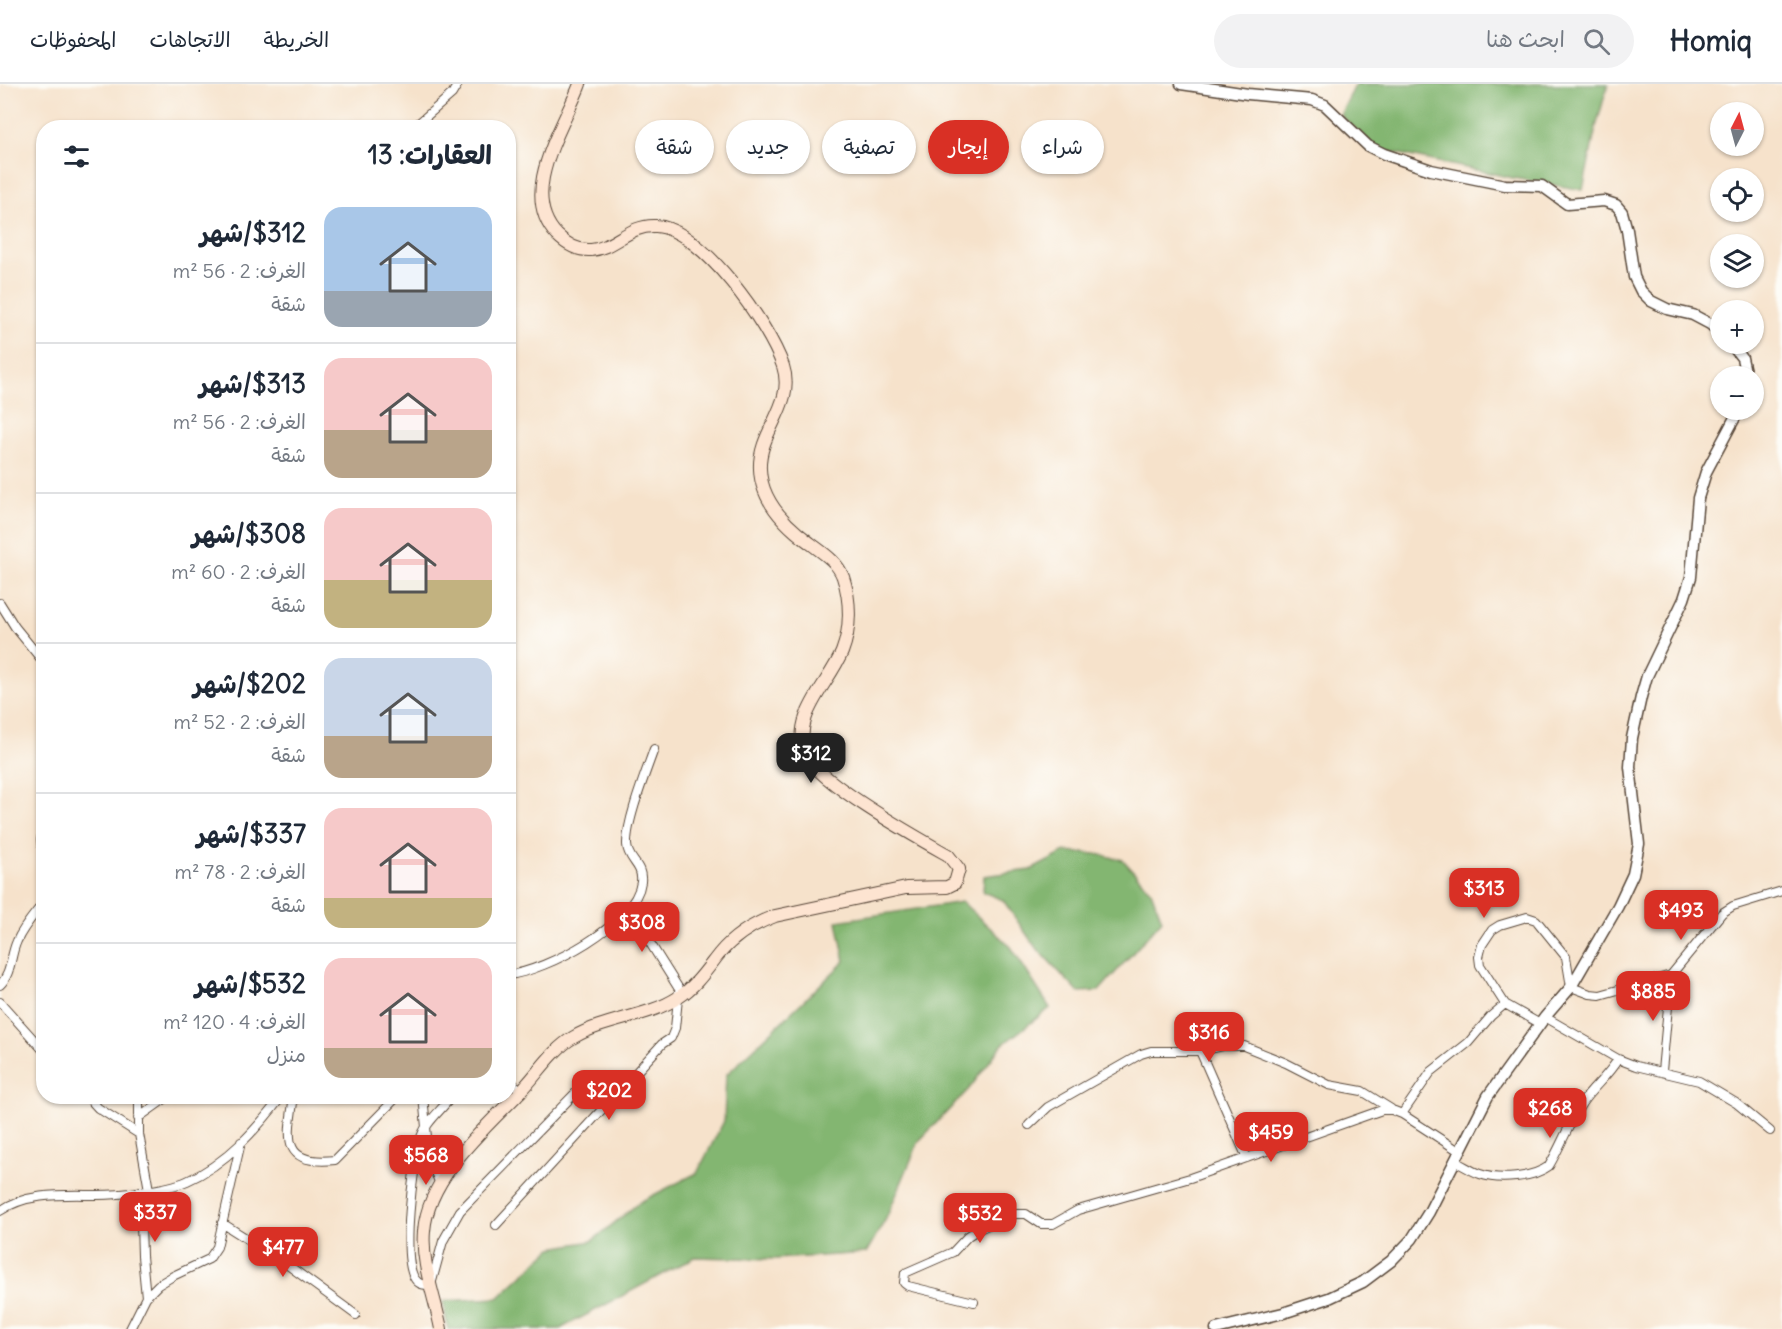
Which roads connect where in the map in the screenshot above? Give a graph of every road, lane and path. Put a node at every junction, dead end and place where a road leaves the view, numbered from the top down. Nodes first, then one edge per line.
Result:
1 (458, 84) edge
2 (580, 84) edge
3 (1181, 84) edge
4 (422, 120) edge
5 (1710, 324) edge
6 (1734, 420) edge
7 (0, 603) edge
8 (36, 653) edge
9 (654, 748) dead end
10 (1782, 891) edge
11 (631, 904) junction
12 (36, 913) edge
13 (516, 974) edge
14 (1671, 975) junction
15 (0, 985) edge
16 (1571, 987) junction
17 (679, 997) junction
18 (0, 1002) edge
19 (1505, 1004) junction
20 (1542, 1021) junction
21 (36, 1042) edge
22 (1200, 1052) junction
23 (1618, 1059) junction
24 (1662, 1071) junction
25 (593, 1075) dead end
26 (516, 1086) edge
27 (522, 1091) junction
28 (516, 1097) edge
29 (94, 1104) edge
30 (139, 1104) edge
31 (158, 1104) edge
32 (276, 1104) edge
33 (293, 1104) edge
34 (390, 1104) edge
35 (424, 1104) edge
36 (445, 1104) edge
37 (509, 1104) edge
38 (1392, 1110) junction
39 (1402, 1114) junction
40 (138, 1118) junction
41 (1029, 1125) dead end
42 (426, 1126) junction
43 (1770, 1131) dead end
44 (139, 1134) junction
45 (241, 1142) junction
46 (1457, 1156) junction
47 (1247, 1158) junction
48 (440, 1184) junction
49 (145, 1190) junction
50 (0, 1211) edge
51 (222, 1223) junction
52 (496, 1225) dead end
53 (431, 1285) junction
54 (146, 1298) junction
55 (974, 1302) dead end
56 (356, 1315) dead end
57 (130, 1329) edge
58 (441, 1329) edge
59 (1216, 1329) edge

1 - 4 street
2 - 17 main road
3 - 5 street
6 - 16 street
7 - 8 street
9 - 11 street
10 - 14 street
11 - 13 street
11 - 17 street
12 - 15 street
14 - 16 street
14 - 24 street
16 - 19 street
16 - 20 street
17 - 27 main road
17 - 52 street
18 - 21 street
19 - 20 street
19 - 39 street
20 - 23 street
20 - 46 street
22 - 38 street
22 - 41 street
22 - 47 street
23 - 24 street
23 - 46 street
24 - 43 street
25 - 53 street
26 - 27 street
27 - 28 main road
29 - 44 street
30 - 40 street
31 - 40 street
32 - 45 street
33 - 34 street
35 - 42 street
36 - 42 street
37 - 48 main road
38 - 39 street
38 - 47 street
39 - 46 street
40 - 44 street
42 - 48 street
42 - 53 street
44 - 49 street
45 - 49 street
45 - 51 street
46 - 59 street
47 - 55 street
48 - 53 main road
49 - 50 street
49 - 54 street
51 - 54 street
51 - 56 street
53 - 58 main road
54 - 57 street

